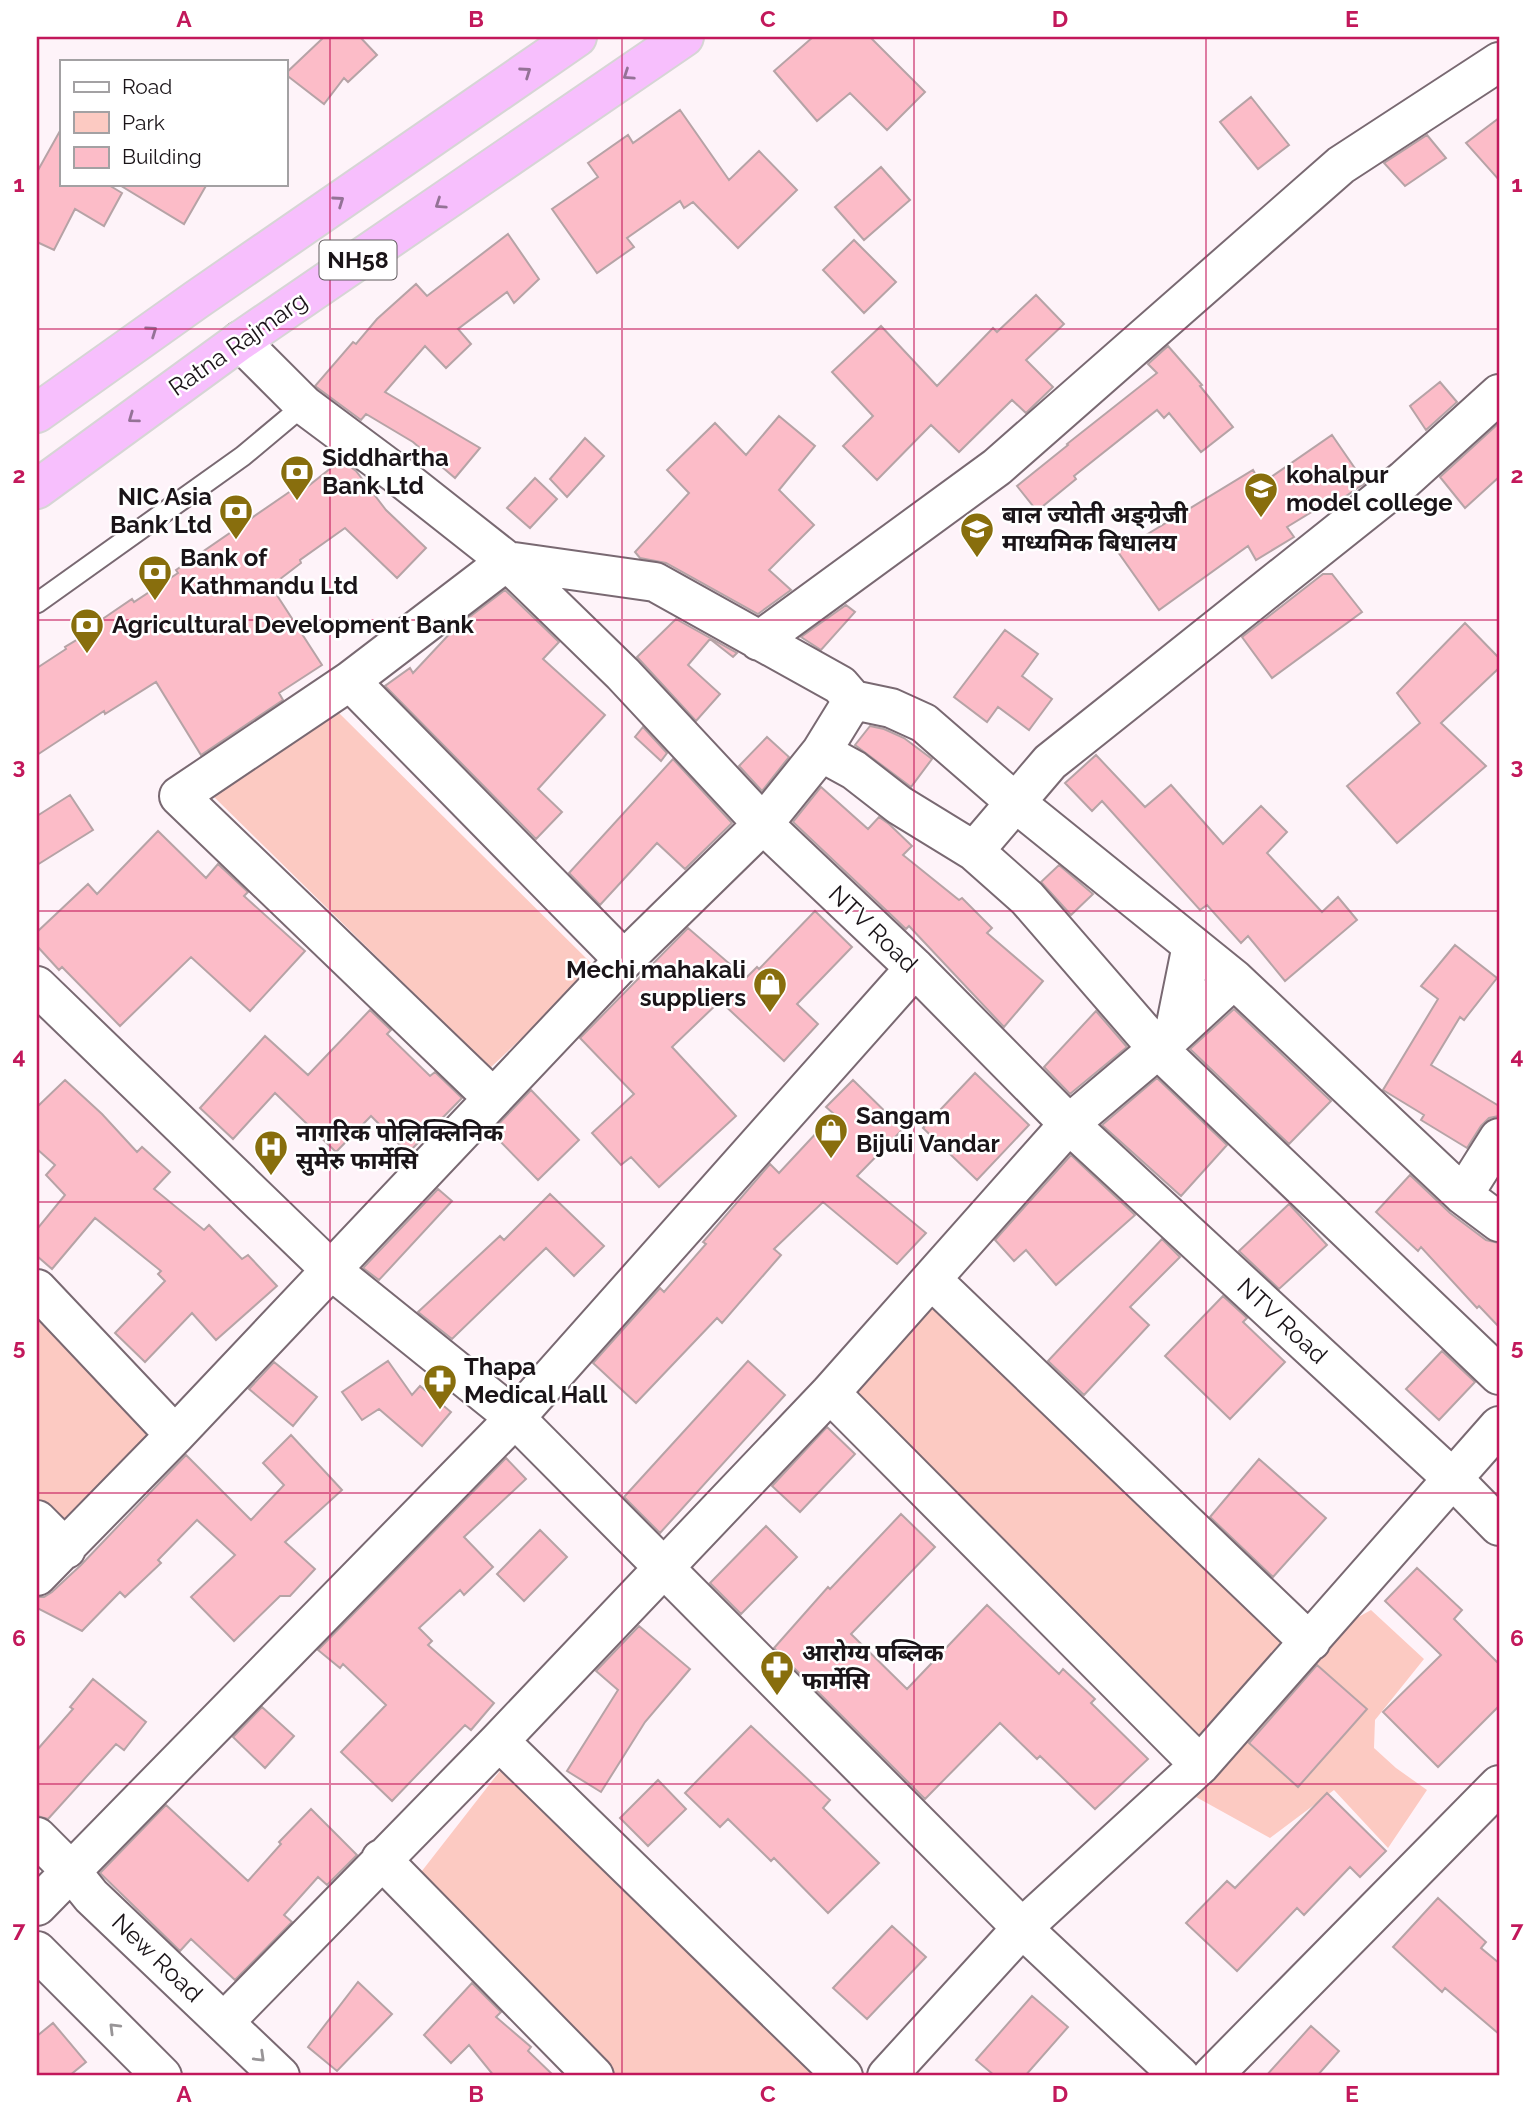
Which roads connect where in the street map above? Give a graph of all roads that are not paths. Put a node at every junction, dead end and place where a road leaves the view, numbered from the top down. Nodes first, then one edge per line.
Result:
1 (577, 37) edge
2 (684, 37) edge
3 (1499, 62) edge
4 (240, 341) junction
5 (1499, 394) edge
6 (304, 405) junction
7 (37, 414) edge
8 (37, 489) edge
9 (507, 561) junction
10 (37, 603) edge
11 (759, 641) junction
12 (350, 681) junction
13 (853, 700) junction
14 (821, 752) junction
15 (1016, 803) junction
16 (763, 824) junction
17 (974, 852) junction
18 (1192, 945) junction
19 (624, 960) junction
20 (915, 968) junction
21 (1234, 979) junction
22 (37, 986) edge
23 (1166, 1041) junction
24 (492, 1097) junction
25 (1069, 1125) junction
26 (1499, 1138) edge
27 (1464, 1195) junction
28 (1499, 1222) edge
29 (330, 1269) junction
30 (932, 1280) junction
31 (37, 1289) edge
32 (1499, 1375) edge
33 (830, 1393) junction
34 (514, 1418) junction
35 (1499, 1426) edge
36 (175, 1435) junction
37 (1452, 1478) junction
38 (37, 1520) edge
39 (1499, 1526) edge
40 (66, 1549) junction
41 (663, 1566) junction
42 (37, 1576) edge
43 (1311, 1640) junction
44 (499, 1741) junction
45 (1200, 1765) junction
46 (1499, 1785) edge
47 (37, 1837) edge
48 (381, 1859) junction
49 (71, 1871) junction
50 (37, 1906) edge
51 (1022, 1927) junction
52 (37, 1951) edge
53 (223, 2022) junction
54 (162, 2076) edge
55 (280, 2076) edge
56 (594, 2076) edge
57 (842, 2076) edge
58 (887, 2076) edge
59 (1180, 2076) edge
60 (1212, 2076) edge

7 -> 1 highway, NH58
2 -> 4 highway, Ratna Rajmarg / NH58
3 - 11 street
4 - 6 street, NTV Road
4 -> 8 highway, Ratna Rajmarg / NH58
5 - 15 street
6 - 9 street, NTV Road
6 - 10 lane
9 - 11 street
9 - 12 street
9 - 16 street, NTV Road
11 - 13 street
12 - 19 street
12 - 24 street
13 - 14 street
13 - 15 street
14 - 16 street
14 - 17 street
15 - 17 street
15 - 18 street
16 - 19 street
16 - 20 street, NTV Road
17 - 23 street
18 - 21 street
18 - 23 street
19 - 24 street
20 - 25 street, NTV Road
20 - 34 street
21 - 23 street
21 - 27 street
22 - 29 street
23 - 25 street
23 - 32 street
24 - 29 street
25 - 30 street
25 - 37 street, NTV Road
26 - 27 street
27 - 28 street
29 - 34 street
29 - 36 street
30 - 33 street
30 - 43 street
31 - 36 street
33 - 41 street
33 - 45 street
34 - 41 street
34 - 49 street
35 - 37 street
36 - 40 street
37 - 39 street, NTV Road
37 - 43 street
38 - 40 street
40 - 42 street
41 - 44 street
41 - 51 street
43 - 45 street
44 - 48 street
44 - 57 street
45 - 51 street
46 - 60 street
47 - 49 street, New Road
48 - 53 street
48 - 56 street
49 - 50 street
49 - 53 street, New Road
51 - 58 street
51 - 59 street
54 -> 52 street
53 -> 55 street, New Road

